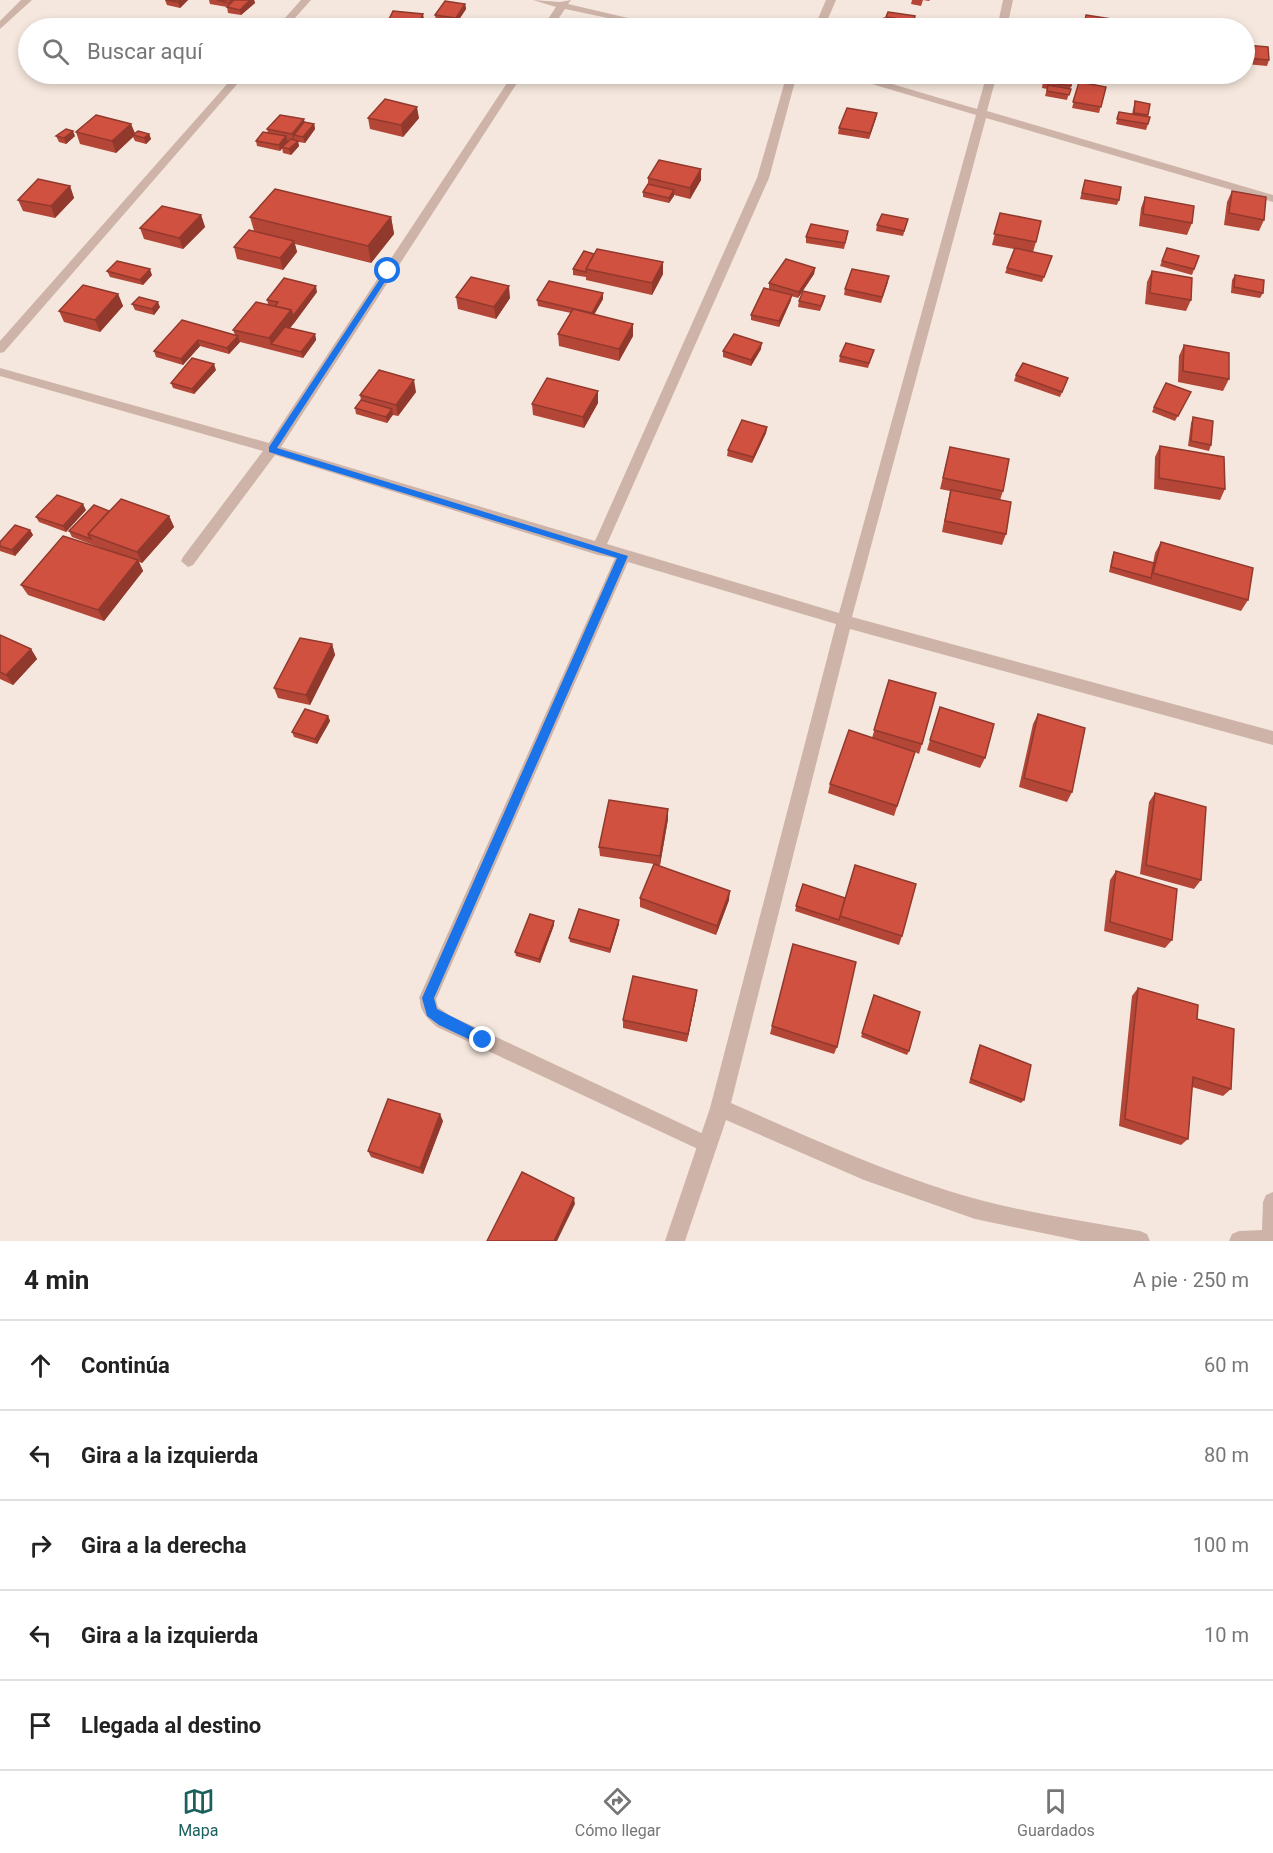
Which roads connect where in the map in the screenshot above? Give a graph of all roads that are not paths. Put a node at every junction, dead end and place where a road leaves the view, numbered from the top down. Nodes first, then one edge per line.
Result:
1 (27, 0) edge
2 (306, 0) edge
3 (538, 0) edge
4 (831, 0) edge
5 (1008, 0) edge
6 (564, 2) edge
7 (290, 18) edge
8 (554, 18) edge
9 (627, 18) edge
10 (823, 18) edge
11 (1004, 18) edge
12 (0, 26) edge
13 (232, 84) edge
14 (511, 84) edge
15 (789, 84) edge
16 (882, 84) edge
17 (990, 84) edge
18 (983, 114) junction
19 (1273, 199) edge
20 (0, 349) edge
21 (0, 372) edge
22 (272, 449) junction
23 (598, 549) junction
24 (623, 556) junction
25 (188, 561) dead end
26 (844, 621) junction
27 (1273, 738) edge
28 (428, 998) joint
29 (720, 1108) junction
30 (706, 1144) junction
31 (1273, 1202) edge
32 (1272, 1240) edge
33 (675, 1241) edge
34 (1140, 1241) edge
35 (1239, 1241) edge

1 - 12 street
2 - 7 street
3 - 6 street
4 - 10 street
5 - 11 street
6 - 8 street
6 - 9 street
13 - 20 street
14 - 22 street
15 - 23 street
16 - 18 street
17 - 18 street
18 - 19 street
18 - 26 street
21 - 22 street
22 - 23 street
22 - 25 street
23 - 24 street
24 - 26 street
24 - 28 street
26 - 27 street
26 - 29 street
28 - 30 lane
29 - 30 street
29 - 34 street
30 - 33 street
31 - 32 street
32 - 35 street

